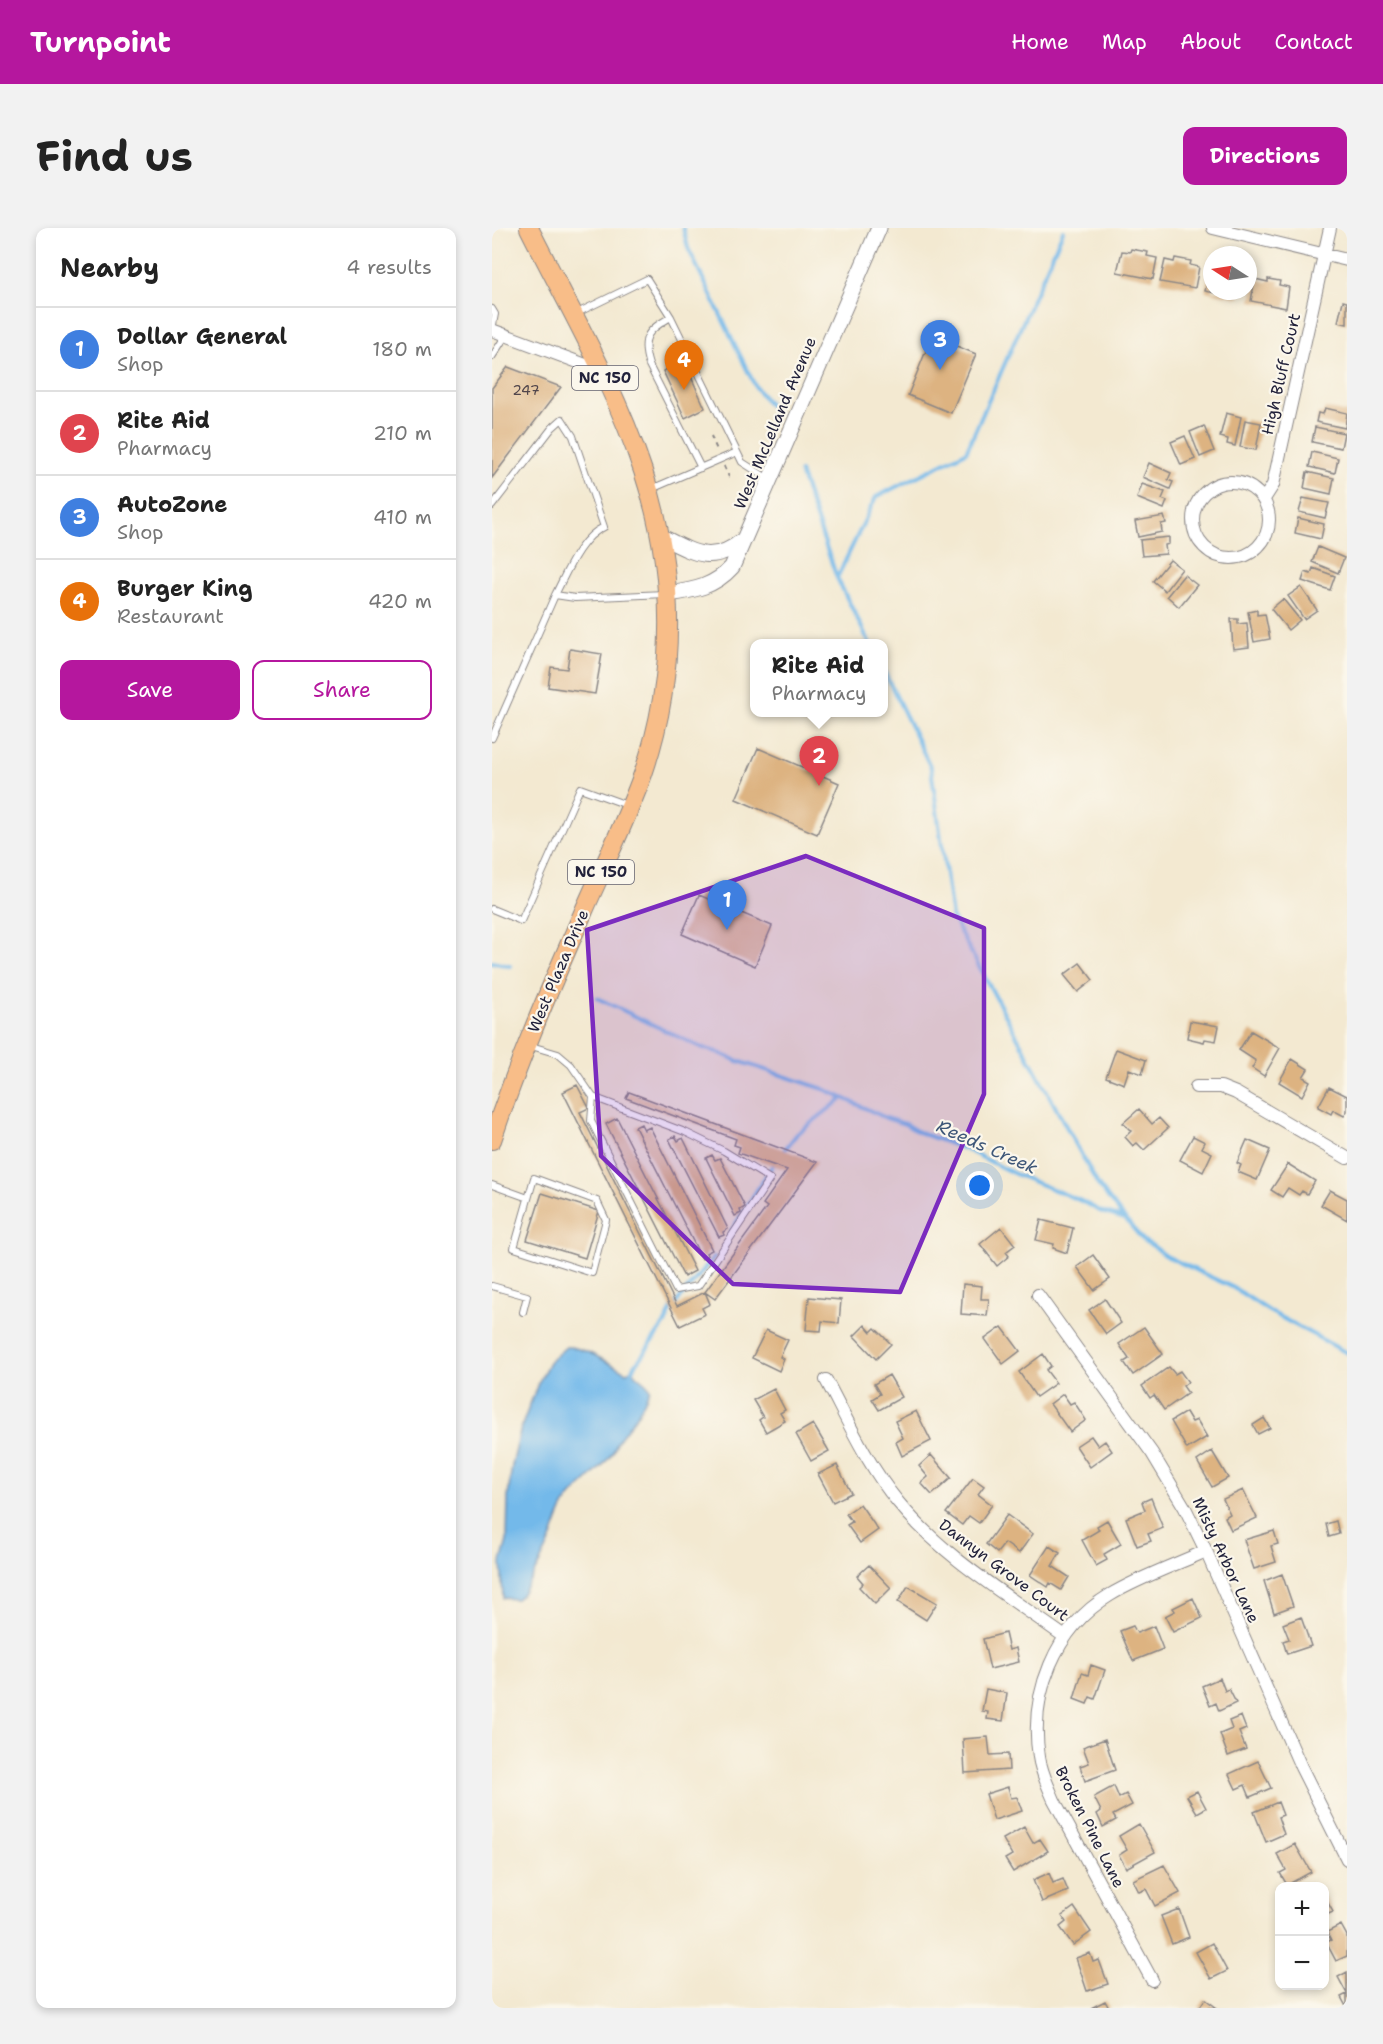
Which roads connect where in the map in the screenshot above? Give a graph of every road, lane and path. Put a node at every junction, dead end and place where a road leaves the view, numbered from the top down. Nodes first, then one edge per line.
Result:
1 (529, 228) edge
2 (879, 228) edge
3 (1213, 228) edge
4 (1330, 228) edge
5 (1325, 254) junction
6 (1347, 260) edge
7 (492, 309) edge
8 (573, 315) junction
9 (671, 317) junction
10 (492, 330) edge
11 (506, 335) junction
12 (492, 357) edge
13 (602, 372) junction
14 (737, 452) junction
15 (701, 468) junction
16 (770, 480) junction
17 (648, 491) junction
18 (1263, 499) junction
19 (492, 506) edge
20 (660, 536) junction
21 (746, 538) junction
22 (669, 594) junction
23 (555, 595) junction
24 (492, 738) edge
25 (630, 806) junction
26 (492, 909) edge
27 (527, 1044) junction
28 (1196, 1087) dead end
29 (593, 1097) junction
30 (492, 1140) edge
31 (1347, 1158) edge
32 (492, 1185) edge
33 (528, 1198) junction
34 (492, 1286) edge
35 (1038, 1295) dead end
36 (523, 1312) dead end
37 (826, 1380) dead end
38 (1206, 1551) junction
39 (1065, 1637) junction
40 (1347, 1859) edge
41 (1152, 1980) dead end

1 - 8 main road, NC 150
2 - 16 street, West McLelland Avenue
3 - 5 street
4 - 5 street, High Bluff Court
5 - 6 street
5 - 18 street, High Bluff Court
7 - 10 lane
8 - 9 lane
8 - 13 main road, NC 150
9 - 14 lane
9 - 15 lane
10 - 11 street
11 - 12 lane
11 - 13 street
13 - 17 main road, NC 150
14 - 15 lane
14 - 16 lane
15 - 17 lane
16 - 21 street, West McLelland Avenue
17 - 20 main road, NC 150
18 - 18 street
19 - 23 lane
20 - 21 street
20 - 22 main road, NC 150
21 - 22 street, West McLelland Avenue
22 - 23 lane
22 - 25 main road, West Plaza Drive / NC 150
23 - 24 lane
25 - 26 lane
25 - 27 main road, West Plaza Drive / NC 150
27 - 29 lane
27 - 30 main road, West Plaza Drive / NC 150
28 - 31 street
29 - 29 lane
32 - 33 lane
33 - 33 lane
34 - 36 lane
35 - 38 street, Misty Arbor Lane
37 - 39 street, Dannyn Grove Court
38 - 39 street, Broken Pine Lane
38 - 40 street, Misty Arbor Lane
39 - 41 street, Broken Pine Lane

